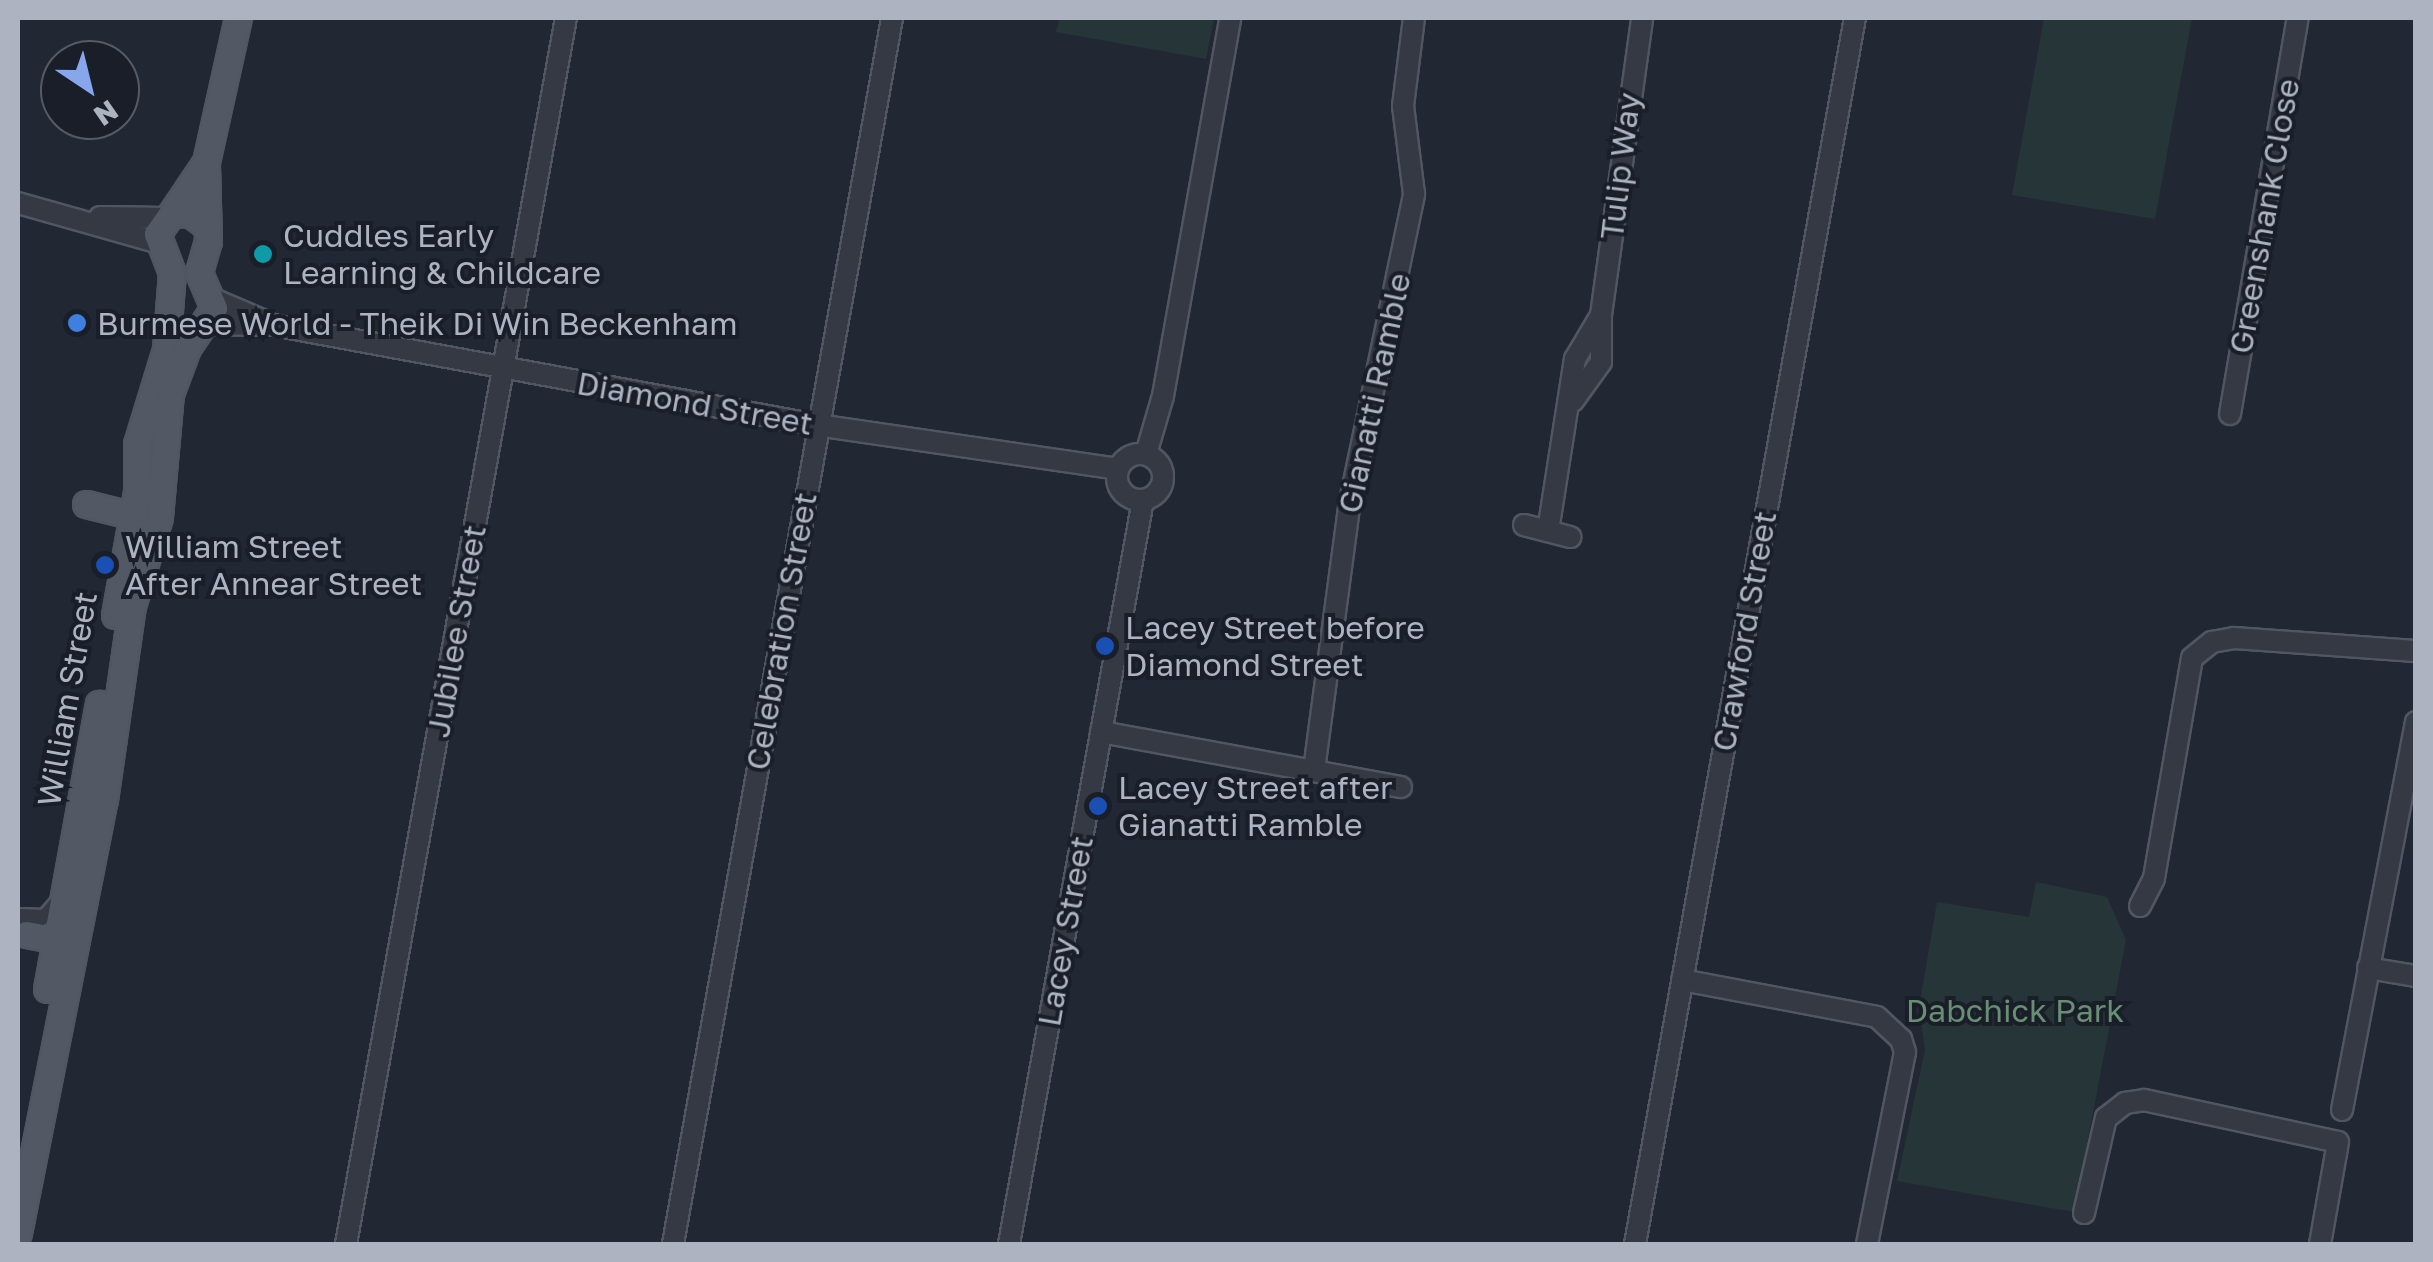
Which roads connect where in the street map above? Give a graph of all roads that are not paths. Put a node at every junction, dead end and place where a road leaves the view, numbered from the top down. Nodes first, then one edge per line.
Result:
1 (238, 18) edge
2 (566, 18) edge
3 (892, 18) edge
4 (1230, 18) edge
5 (1414, 18) edge
6 (1642, 18) edge
7 (1855, 18) edge
8 (2298, 18) edge
9 (206, 162) junction
10 (18, 203) edge
11 (164, 224) junction
12 (204, 224) junction
13 (213, 299) junction
14 (166, 310) junction
15 (273, 325) junction
16 (202, 326) junction
17 (503, 368) junction
18 (2230, 414) dead end
19 (817, 425) junction
20 (166, 426) junction
21 (1146, 454) junction
22 (1118, 469) junction
23 (1143, 500) junction
24 (130, 510) junction
25 (1524, 526) dead end
26 (1548, 531) junction
27 (1570, 537) dead end
28 (148, 565) junction
29 (2416, 651) edge
30 (2416, 722) edge
31 (1101, 732) junction
32 (1314, 770) junction
33 (1401, 787) dead end
34 (104, 796) junction
35 (2140, 906) dead end
36 (33, 927) edge
37 (72, 953) junction
38 (2368, 968) junction
39 (2416, 976) edge
40 (1682, 980) junction
41 (2342, 1110) dead end
42 (18, 1156) edge
43 (2084, 1213) dead end
44 (18, 1233) edge
45 (346, 1244) edge
46 (674, 1244) edge
47 (1009, 1244) edge
48 (1635, 1244) edge
49 (1866, 1244) edge
50 (2320, 1244) edge

1 - 9 main road, William Street
2 - 17 street, Jubilee Street
3 - 19 street, Celebration Street
4 - 21 street
5 - 32 street, Gianatti Ramble
6 - 26 street, Tulip Way
7 - 40 street, Crawford Street
8 - 18 street, Greenshank Close
9 - 11 main road, William Street
9 - 12 main road, William Street
10 - 11 street
11 - 12 main road
11 - 14 main road, William Street
12 - 13 main road, William Street
13 - 15 street, Diamond Street
13 - 16 main road, William Street
14 - 16 main road
14 - 24 main road, William Street
15 - 16 street, Diamond Street
15 - 17 street, Diamond Street
16 - 20 main road, William Street
17 - 19 street, Diamond Street
17 - 45 street, Jubilee Street
19 - 22 street, Diamond Street
19 - 46 street, Celebration Street
20 - 24 main road, William Street
20 - 28 main road, William Street
21 - 22 street
21 - 23 street
22 - 23 street
23 - 31 street, Lacey Street
24 - 28 main road, William Street
24 - 36 main road, William Street
25 - 26 street
26 - 27 street
28 - 34 main road, William Street
29 - 35 street
30 - 38 street
31 - 32 street
31 - 47 street, Lacey Street
32 - 33 street
34 - 36 main road, William Street
34 - 37 main road, William Street
36 - 37 street
36 - 42 main road, William Street
37 - 44 main road, William Street
38 - 39 street
38 - 41 street
40 - 48 street, Crawford Street
40 - 49 street
43 - 50 street

